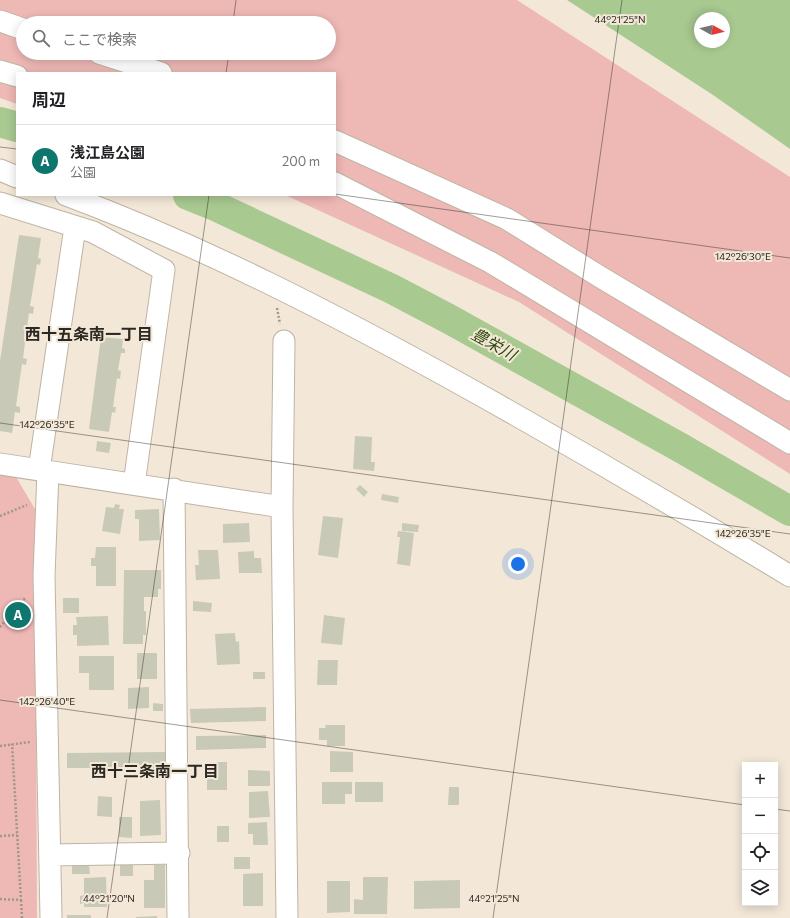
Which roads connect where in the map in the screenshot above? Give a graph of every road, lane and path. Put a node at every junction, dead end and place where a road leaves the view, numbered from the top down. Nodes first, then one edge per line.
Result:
1 (0, 21) edge
2 (16, 27) edge
3 (120, 60) edge
4 (0, 71) edge
5 (158, 72) edge
6 (16, 76) edge
7 (336, 141) edge
8 (336, 157) edge
9 (0, 170) edge
10 (16, 177) edge
11 (336, 184) edge
12 (428, 184) junction
13 (68, 196) edge
14 (0, 203) edge
15 (75, 227) junction
16 (272, 284) junction
17 (284, 341) joint
18 (790, 390) edge
19 (790, 443) edge
20 (0, 464) edge
21 (43, 471) junction
22 (135, 477) dead end
23 (174, 489) junction
24 (27, 505) dead end
25 (282, 507) junction
26 (0, 516) edge
27 (44, 576) junction
28 (790, 576) edge
29 (0, 627) edge
30 (0, 746) edge
31 (0, 836) edge
32 (17, 836) junction
33 (178, 853) junction
34 (50, 855) junction
35 (0, 900) edge
36 (21, 900) junction
37 (22, 918) edge
38 (51, 918) edge
39 (178, 918) edge
40 (287, 918) edge

1 - 2 street
3 - 5 street
4 - 6 street
7 - 12 street
8 - 12 street
9 - 10 street
11 - 19 street
12 - 18 street
13 - 16 street
14 - 15 street
15 - 21 street
15 - 22 street
16 - 17 path
16 - 28 street
17 - 25 street
20 - 21 street
21 - 23 street
21 - 27 street
23 - 25 street
23 - 33 street
24 - 26 path
25 - 40 street
27 - 29 path
27 - 34 street
30 - 32 path
31 - 32 path
32 - 36 path
33 - 34 street
33 - 39 street
34 - 38 street
35 - 36 path
36 - 37 path

